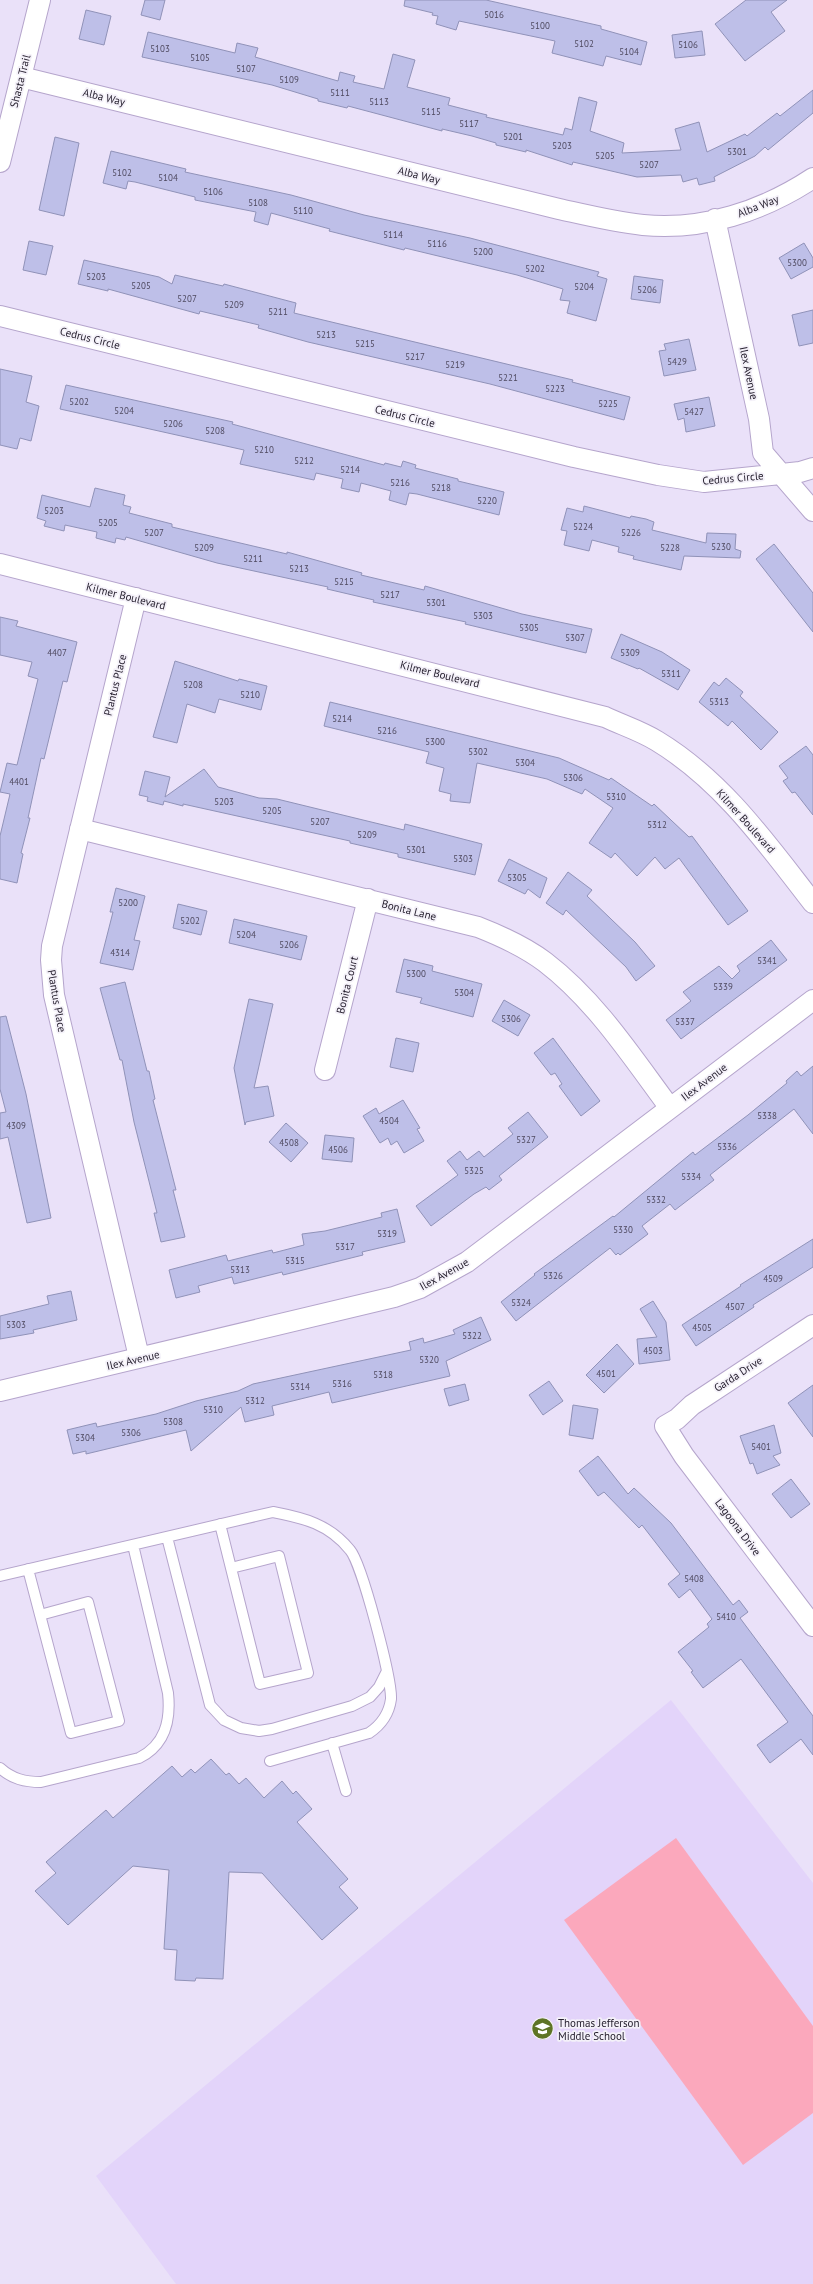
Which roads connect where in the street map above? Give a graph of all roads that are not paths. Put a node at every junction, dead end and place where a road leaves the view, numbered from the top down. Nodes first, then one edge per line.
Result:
1 (40, 0) edge
2 (21, 77) junction
3 (0, 162) edge
4 (813, 178) edge
5 (716, 219) junction
6 (0, 316) edge
7 (813, 468) edge
8 (781, 474) junction
9 (813, 511) edge
10 (0, 564) edge
11 (136, 598) junction
12 (80, 829) junction
13 (368, 899) junction
14 (813, 903) edge
15 (813, 1000) edge
16 (325, 1070) dead end
17 (670, 1108) junction
18 (813, 1325) edge
19 (139, 1357) junction
20 (0, 1391) edge
21 (665, 1426) joint
22 (220, 1524) junction
23 (167, 1537) junction
24 (133, 1545) junction
25 (231, 1568) junction
26 (28, 1570) junction
27 (0, 1576) edge
28 (40, 1615) junction
29 (813, 1626) edge
30 (387, 1671) junction
31 (332, 1743) junction
32 (270, 1761) dead end
33 (0, 1768) edge
34 (346, 1791) dead end

1 - 2 street, Shasta Trail
2 - 3 street, Shasta Trail
2 - 5 street, Alba Way
4 - 5 street, Alba Way
5 - 8 street, Ilex Avenue
6 - 8 street, Cedrus Circle
7 - 8 street, Cedrus Circle
8 - 9 street, Ilex Avenue
10 - 11 street, Kilmer Boulevard
11 - 12 street, Plantus Place
11 - 14 street, Kilmer Boulevard
12 - 13 street, Bonita Lane
12 - 19 street, Plantus Place
13 - 16 street, Bonita Court
13 - 17 street, Bonita Lane
15 - 17 street, Ilex Avenue
17 - 19 street, Ilex Avenue
18 - 21 street, Garda Drive
19 - 20 street, Ilex Avenue
21 - 29 street, Lagoona Drive
22 - 23 lane
22 - 25 lane
22 - 30 lane
23 - 24 lane
23 - 30 lane
24 - 26 lane
24 - 33 lane
25 - 25 lane
26 - 27 lane
26 - 28 lane
28 - 28 lane
30 - 31 lane
31 - 32 lane
31 - 34 lane

